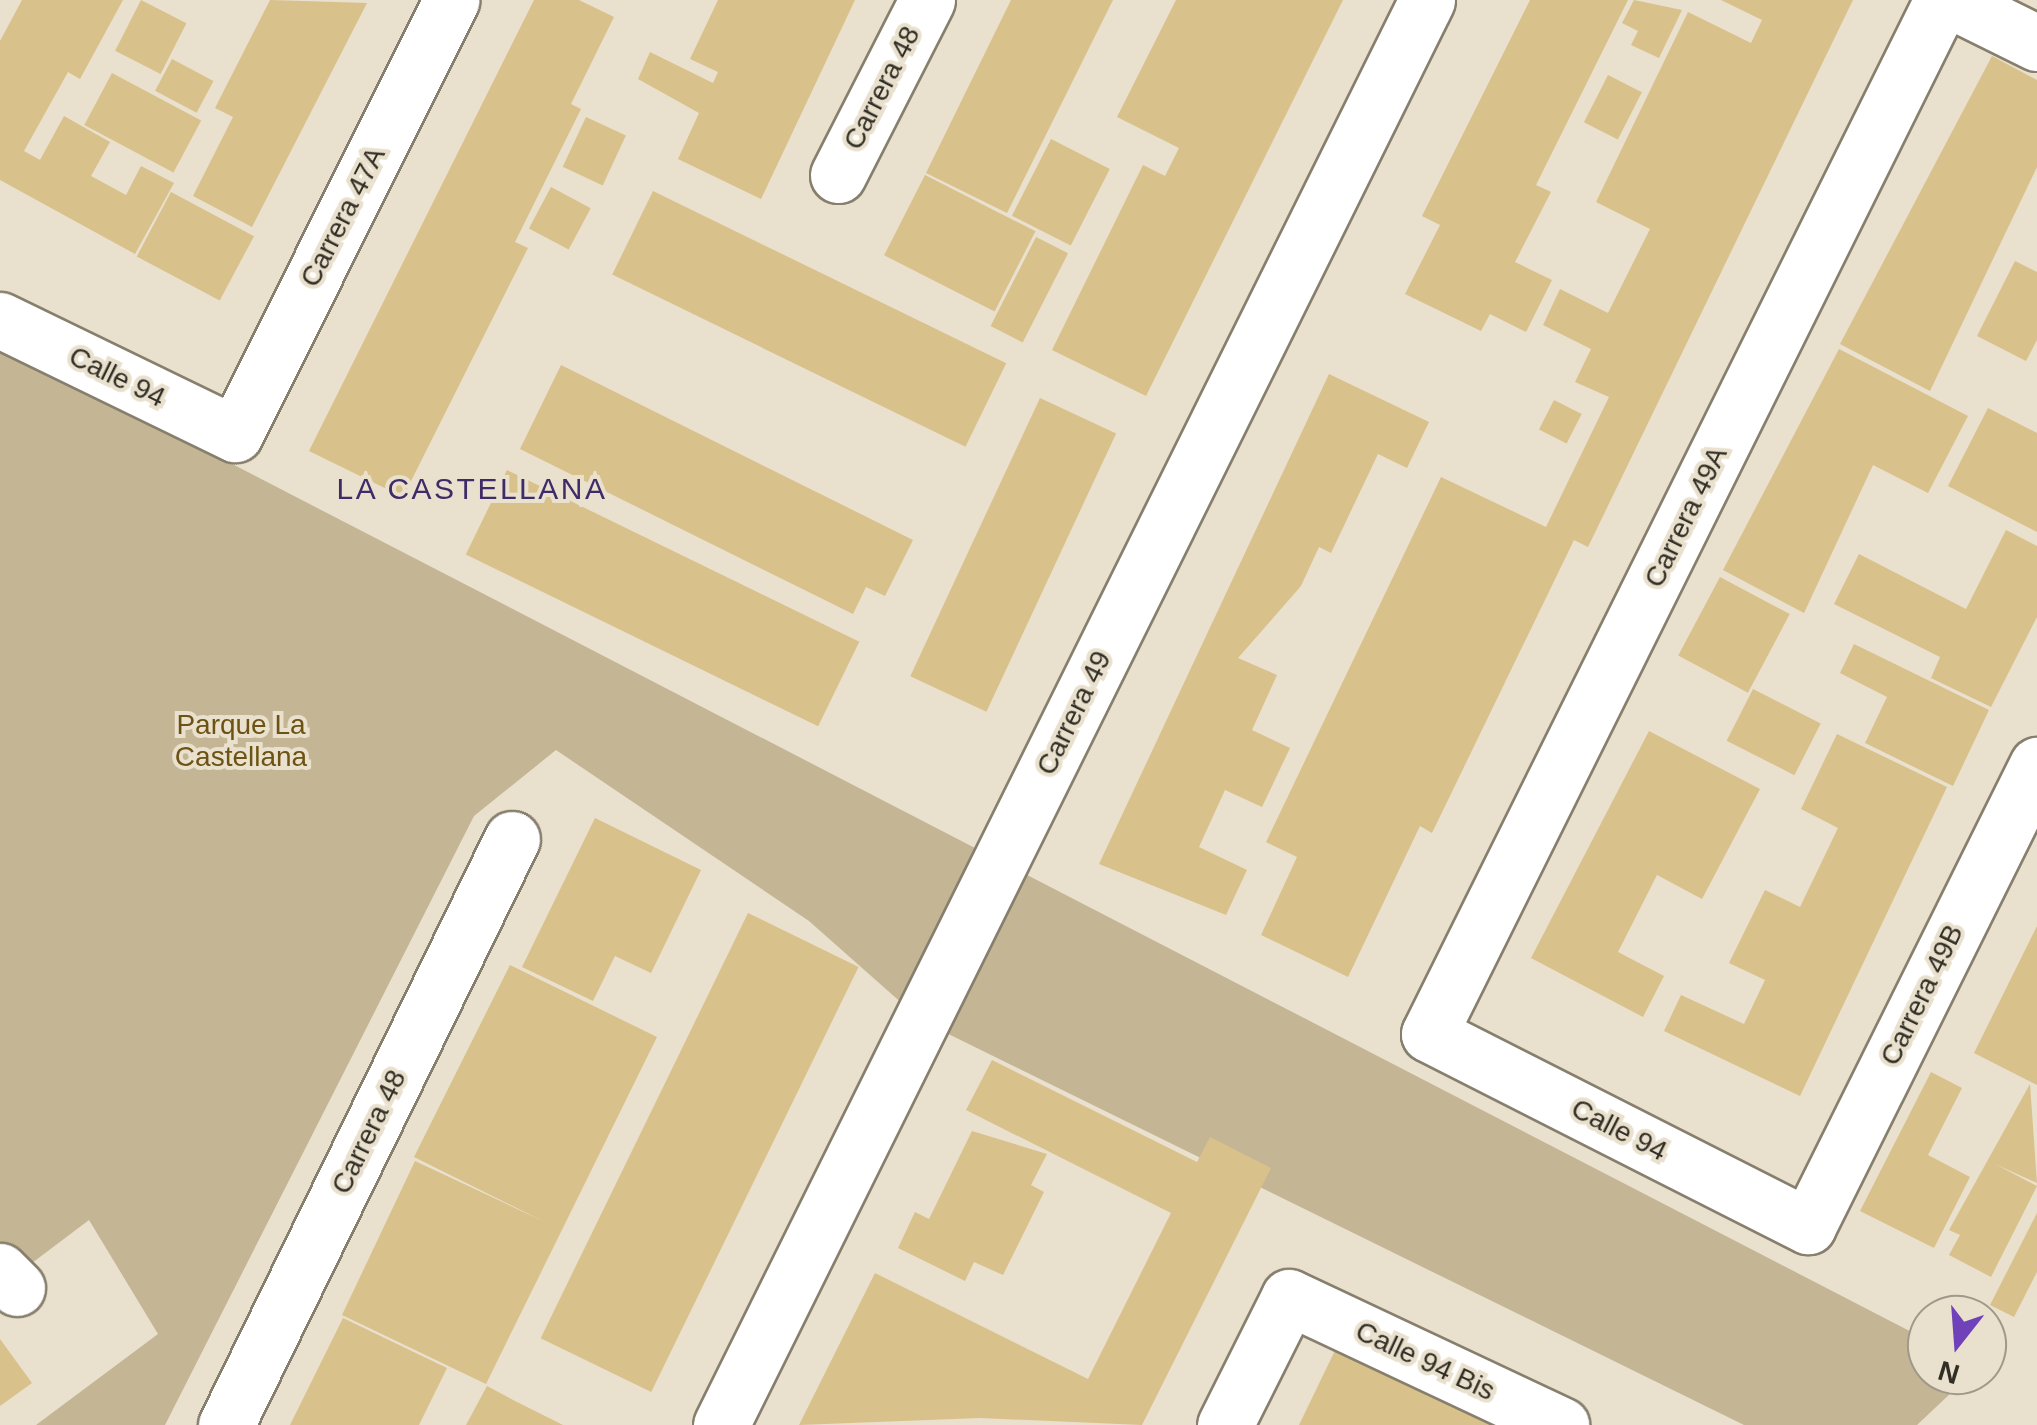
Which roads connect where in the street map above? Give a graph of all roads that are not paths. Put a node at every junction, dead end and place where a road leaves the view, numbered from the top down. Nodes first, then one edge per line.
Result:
1 (451, 0) edge
2 (927, 0) edge
3 (1427, 0) edge
4 (1942, 0) edge
5 (1950, 0) edge
6 (2037, 44) edge
7 (838, 175) dead end
8 (0, 320) edge
9 (234, 434) joint
10 (2037, 765) edge
11 (512, 838) dead end
12 (1430, 1034) joint
13 (1808, 1226) joint
14 (226, 1425) edge
15 (721, 1425) edge
16 (1224, 1425) edge
17 (1561, 1425) edge

1 - 9 street, Carrera 47A
2 - 7 street, Carrera 48
3 - 15 street, Carrera 49
4 - 12 street, Carrera 49A
5 - 6 street
8 - 9 street, Calle 94
10 - 13 street, Carrera 49B
11 - 14 street, Carrera 48
12 - 13 street, Calle 94
16 - 17 street, Calle 94 Bis

